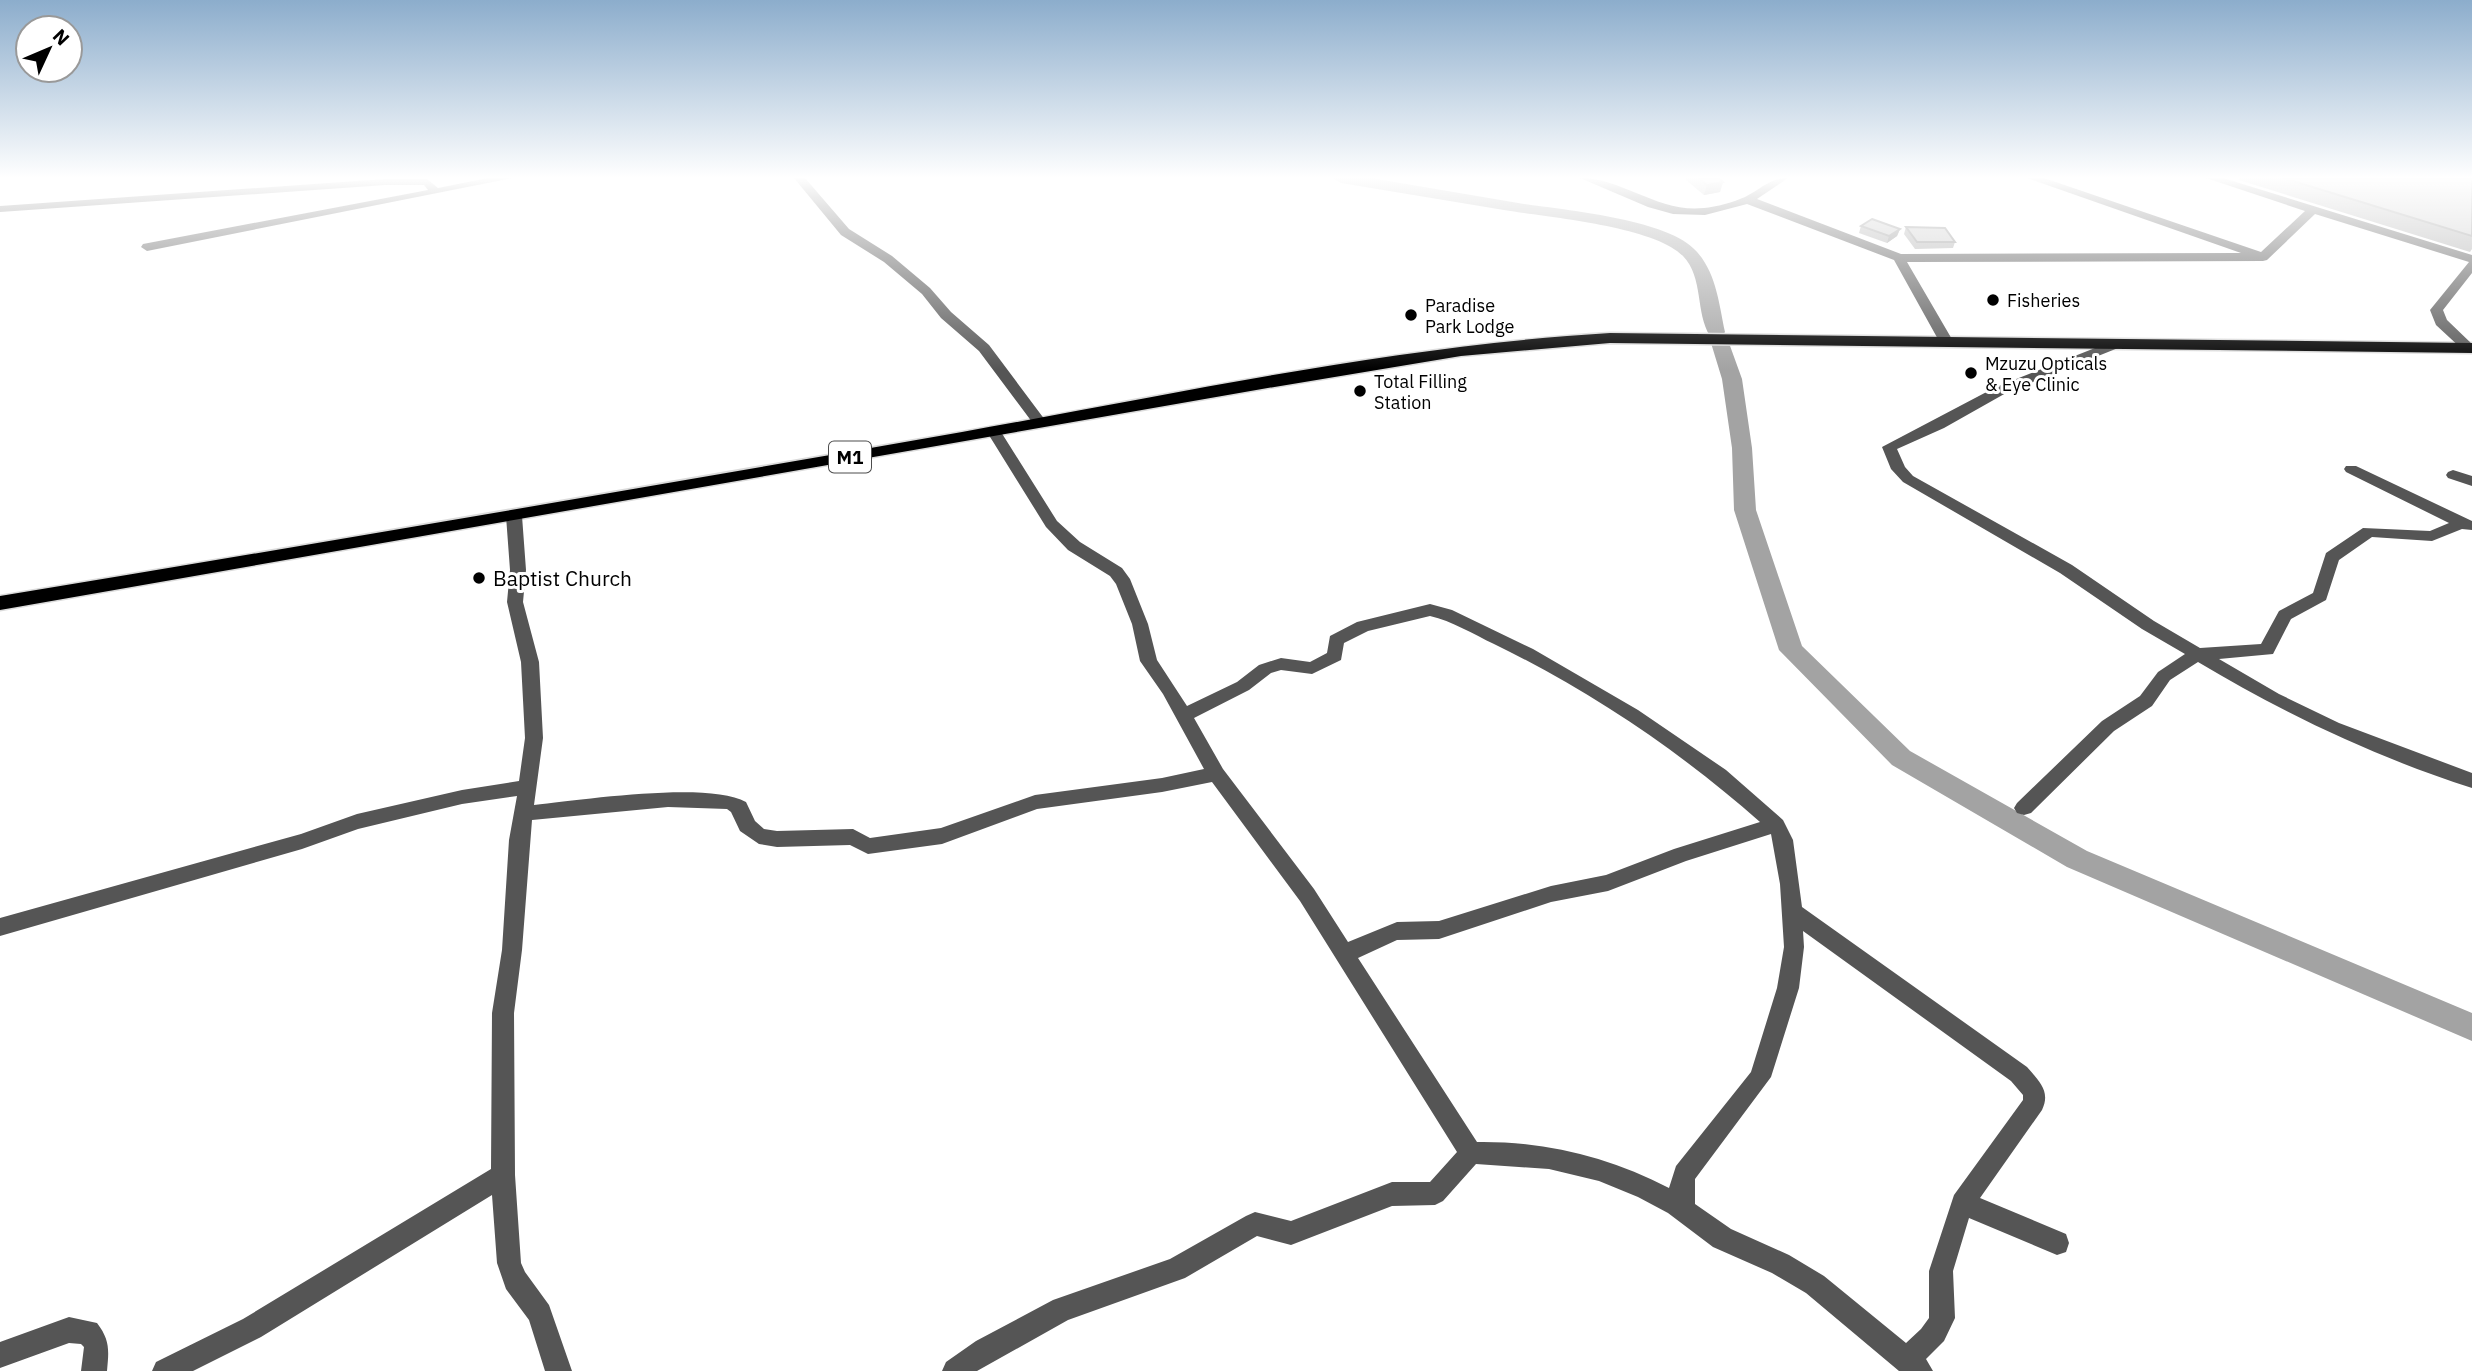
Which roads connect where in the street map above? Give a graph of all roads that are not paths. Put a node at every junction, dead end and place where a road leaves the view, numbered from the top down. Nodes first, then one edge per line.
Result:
1 (173, 242) edge
2 (860, 242) edge
3 (1857, 242) edge
4 (2219, 242) edge
5 (2279, 242) edge
6 (2416, 242) edge
7 (147, 247) dead end
8 (2263, 257) junction
9 (1899, 258) junction
10 (2472, 259) edge
11 (2472, 265) edge
12 (1947, 341) junction
13 (2118, 343) junction
14 (2470, 347) edge
15 (1040, 423) junction
16 (994, 432) junction
17 (2351, 469) dead end
18 (2454, 475) dead end
19 (2472, 481) edge
20 (514, 516) junction
21 (2467, 525) edge
22 (0, 603) edge
23 (2198, 654) junction
24 (1184, 715) junction
25 (1216, 774) junction
26 (2472, 780) edge
27 (528, 787) junction
28 (2024, 808) dead end
29 (525, 813) junction
30 (1776, 825) junction
31 (1791, 911) junction
32 (0, 927) edge
33 (1345, 955) junction
34 (1471, 1153) junction
35 (503, 1175) junction
36 (1962, 1203) junction
37 (1684, 1211) junction
38 (2057, 1243) dead end
39 (0, 1355) edge
40 (1912, 1365) edge
41 (94, 1371) edge
42 (165, 1371) edge
43 (559, 1371) edge
44 (955, 1371) edge

1 - 7 street
2 - 15 street
3 - 9 street
4 - 8 street
5 - 8 street
6 - 10 street
8 - 9 street
9 - 12 street
11 - 14 street
12 - 13 highway, M1
12 - 15 highway, M1
13 - 14 highway, M1
13 - 23 street
15 - 16 highway, M1
16 - 20 highway, M1
16 - 24 street
17 - 21 street
18 - 19 street
20 - 22 highway, M1
20 - 27 street
21 - 23 street
23 - 26 street
23 - 28 street
24 - 25 street
24 - 30 street
25 - 29 street
25 - 33 street
27 - 29 street
27 - 32 street
29 - 35 street
30 - 31 street
30 - 33 street
31 - 36 street
31 - 37 street
33 - 34 street
34 - 37 street
34 - 44 street
35 - 42 street
35 - 43 street
36 - 38 street
36 - 40 street
37 - 40 street
39 - 41 street

